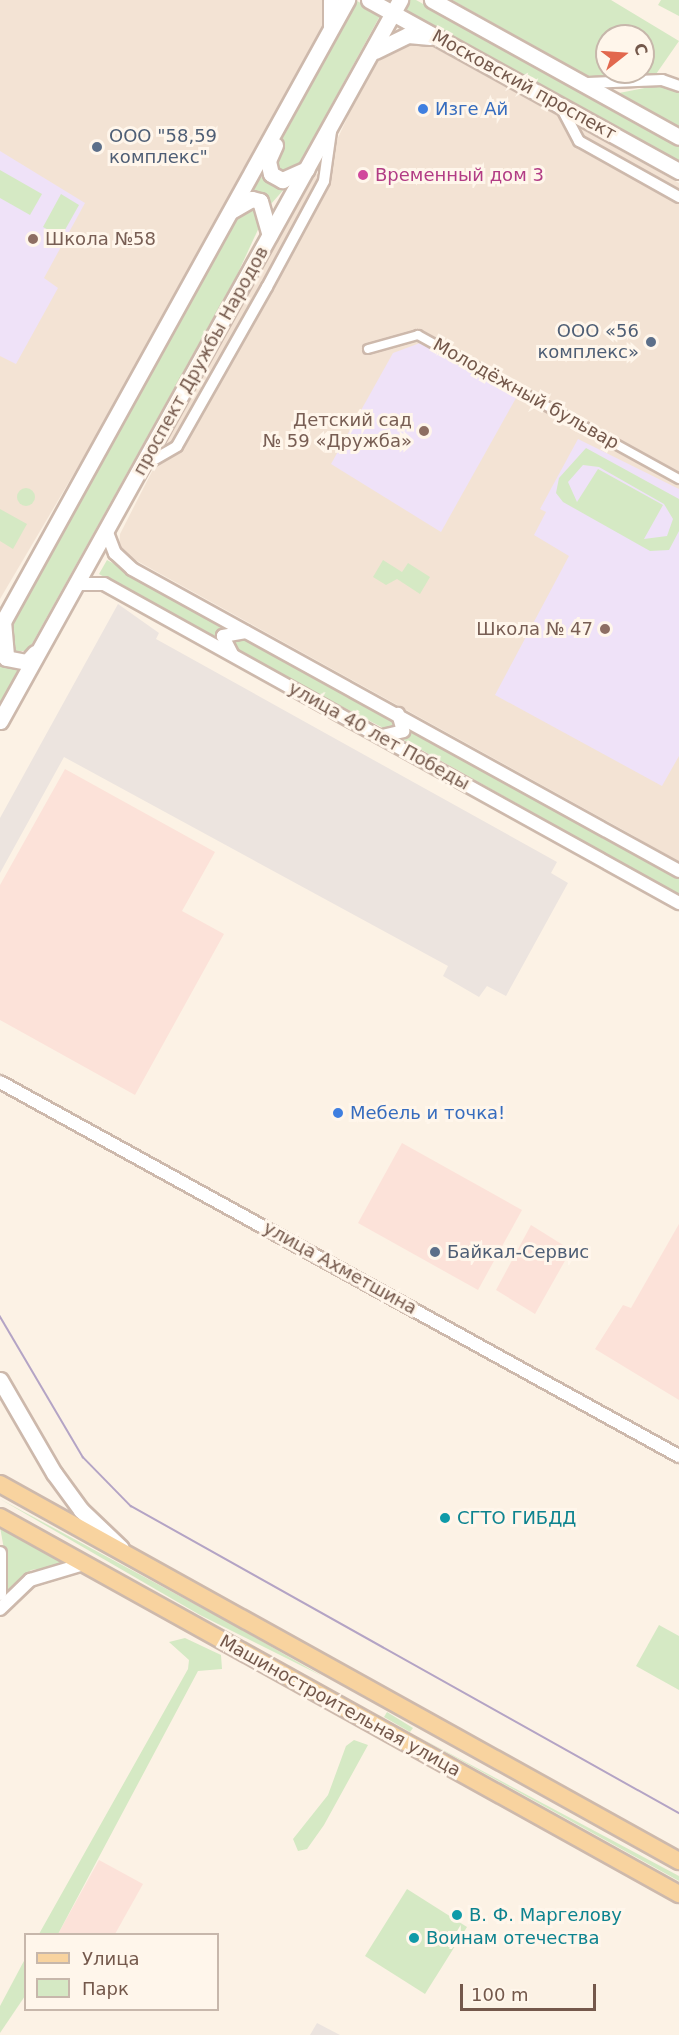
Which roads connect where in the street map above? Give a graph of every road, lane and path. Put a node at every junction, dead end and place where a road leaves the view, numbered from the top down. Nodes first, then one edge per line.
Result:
1 (331, 0) edge
2 (347, 0) edge
3 (369, 0) edge
4 (432, 0) edge
5 (444, 0) edge
6 (397, 7) edge
7 (454, 12) junction
8 (330, 31) junction
9 (441, 39) junction
10 (370, 55) junction
11 (580, 82) junction
12 (679, 86) edge
13 (289, 105) junction
14 (560, 105) junction
15 (332, 124) junction
16 (679, 137) edge
17 (307, 168) junction
18 (679, 171) edge
19 (679, 197) edge
20 (230, 212) junction
21 (270, 235) junction
22 (368, 349) dead end
23 (143, 466) junction
24 (679, 479) edge
25 (106, 530) junction
26 (76, 584) junction
27 (1, 624) edge
28 (250, 633) junction
29 (40, 648) junction
30 (235, 657) junction
31 (398, 714) junction
32 (0, 721) edge
33 (381, 736) junction
34 (679, 871) edge
35 (679, 903) edge
36 (0, 1082) edge
37 (0, 1380) edge
38 (679, 1456) edge
39 (0, 1484) edge
40 (0, 1517) edge
41 (0, 1553) edge
42 (130, 1556) junction
43 (84, 1563) junction
44 (0, 1594) edge
45 (0, 1610) edge
46 (364, 1686) junction
47 (349, 1711) junction
48 (440, 1728) junction
49 (427, 1754) junction
50 (660, 1850) junction
51 (679, 1854) edge
52 (679, 1861) edge
53 (679, 1894) edge

1 - 8 main road
2 - 8 main road
3 - 6 main road, Московский проспект
4 - 7 main road, Московский проспект
5 - 7 main road
6 - 9 main road, Московский проспект
6 - 10 main road, проспект Дружбы Народов
7 - 11 main road, Московский проспект
8 - 13 main road
9 - 10 main road
9 - 14 main road, Московский проспект
10 - 15 main road, проспект Дружбы Народов
11 - 12 street
11 - 16 main road, Московский проспект
13 - 17 main road
13 - 20 main road
14 - 18 main road, Московский проспект
14 - 19 street
15 - 17 main road, проспект Дружбы Народов
15 - 23 street
17 - 21 main road, проспект Дружбы Народов
20 - 21 main road
20 - 27 main road
21 - 23 main road, проспект Дружбы Народов
22 - 24 street, Молодёжный бульвар
23 - 25 main road, проспект Дружбы Народов
25 - 26 main road, проспект Дружбы Народов
25 - 28 street, улица 40 лет Победы
26 - 29 main road, проспект Дружбы Народов
26 - 30 street, улица 40 лет Победы
27 - 29 main road
28 - 30 street
28 - 31 street, улица 40 лет Победы
29 - 32 main road, проспект Дружбы Народов
30 - 33 street, улица 40 лет Победы
31 - 33 street
31 - 34 street, улица 40 лет Победы
33 - 35 street, улица 40 лет Победы
36 - 38 street, улица Ахметшина
37 - 42 main road
39 - 42 main road, Машиностроительная улица
40 - 43 main road, Машиностроительная улица
41 - 44 street
42 - 46 main road, Машиностроительная улица
43 - 45 street
43 - 47 main road, Машиностроительная улица
46 - 47 main road
46 - 48 main road, Машиностроительная улица
47 - 49 main road, Машиностроительная улица
48 - 49 main road
48 - 50 main road, Машиностроительная улица
49 - 53 main road, Машиностроительная улица
50 - 51 street
50 - 52 main road, Машиностроительная улица

